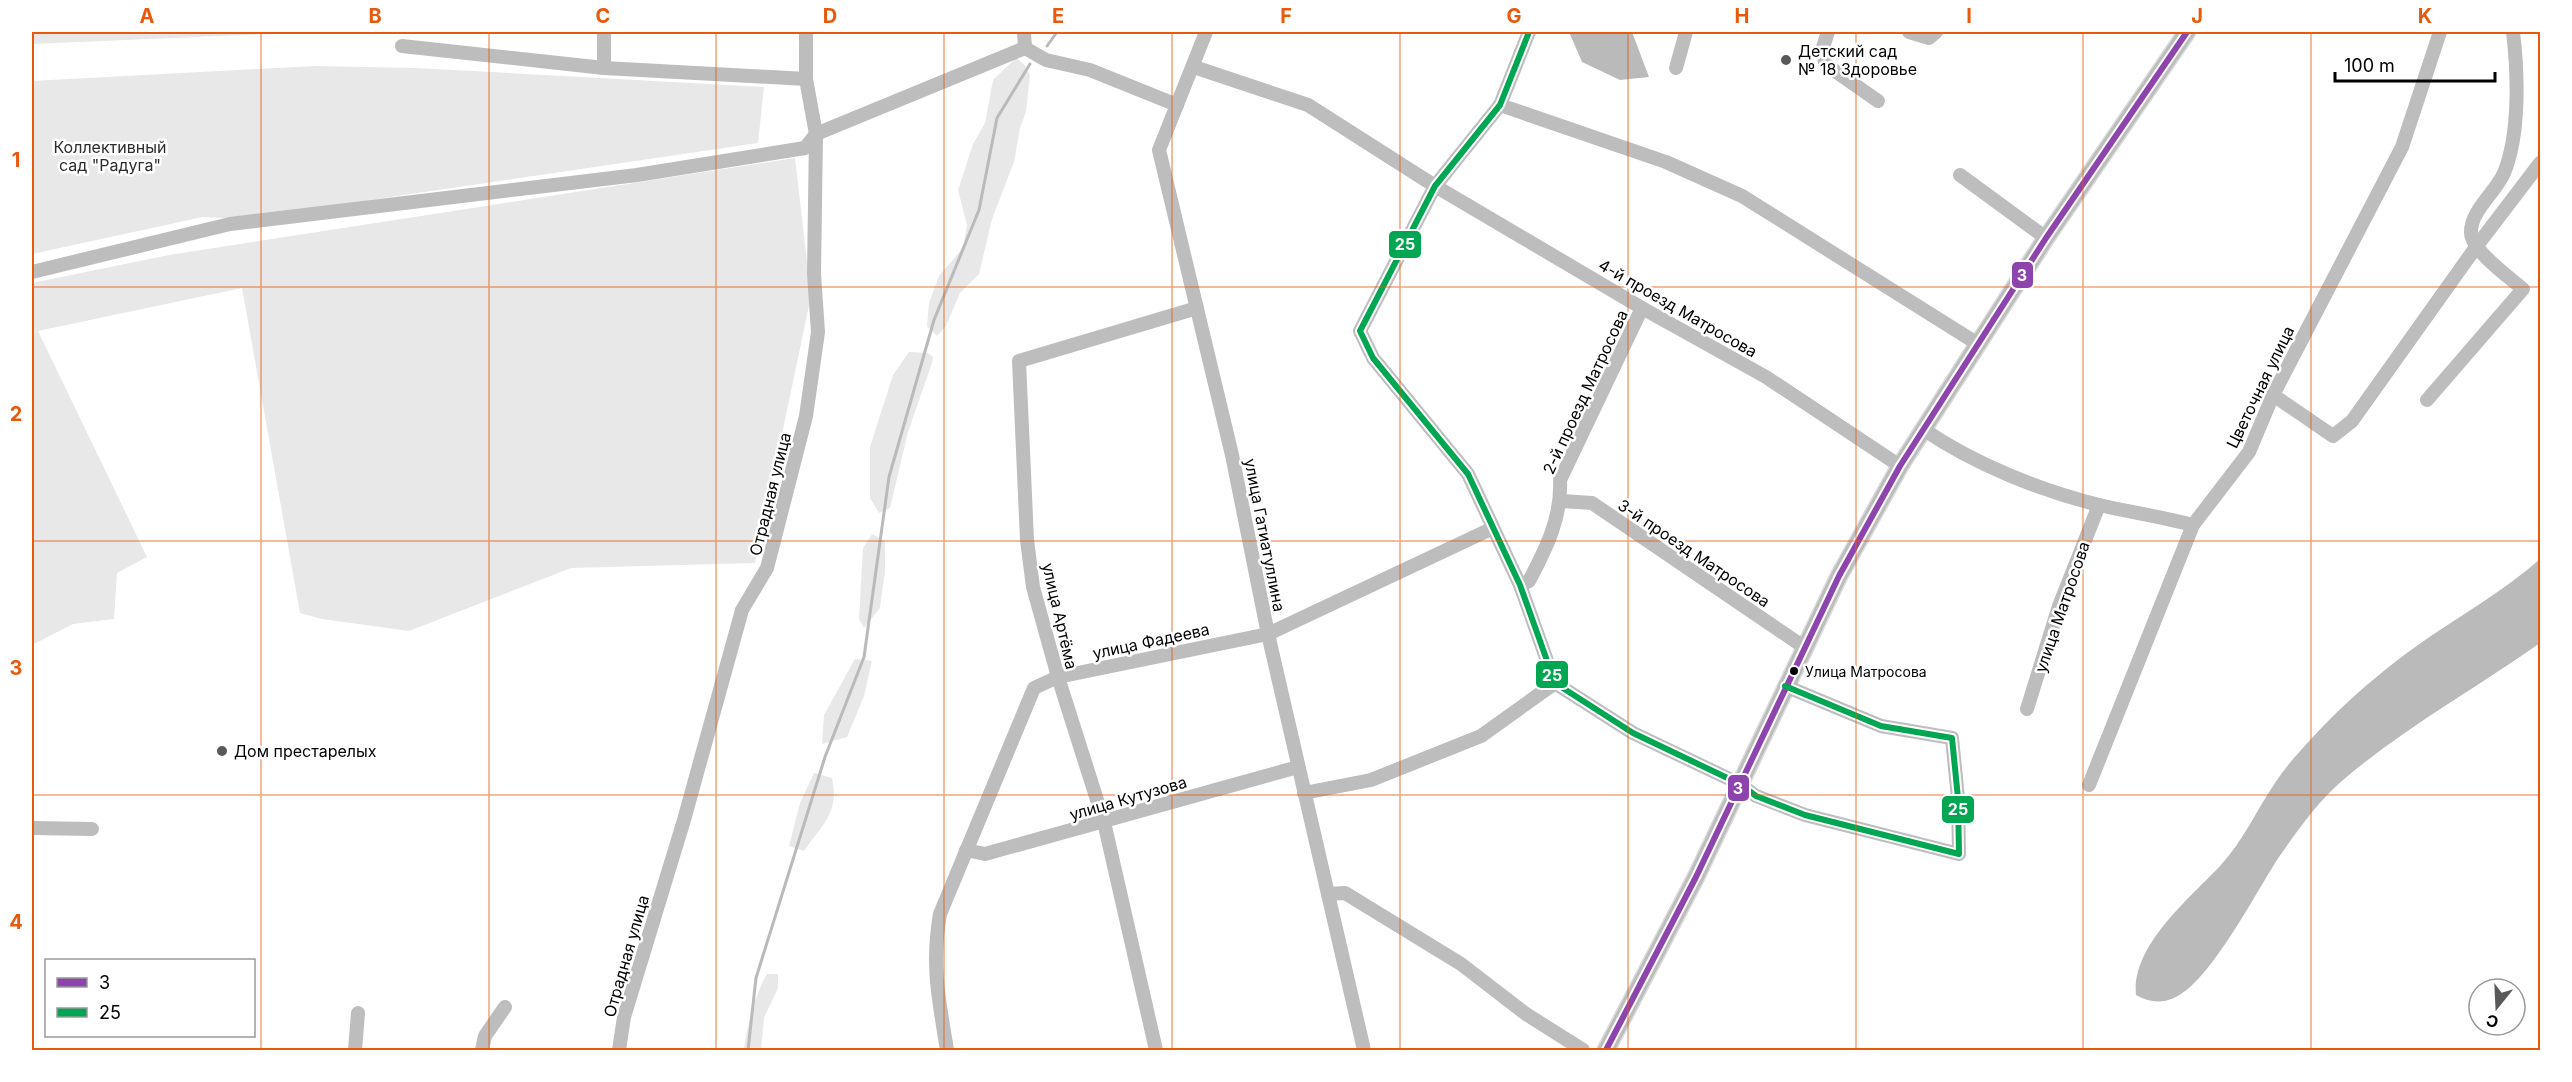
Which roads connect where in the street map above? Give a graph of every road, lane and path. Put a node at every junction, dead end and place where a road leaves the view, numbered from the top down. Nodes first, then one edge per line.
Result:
1 (604, 32) edge
2 (806, 32) edge
3 (1024, 32) edge
4 (1206, 32) edge
5 (1529, 32) edge
6 (1686, 32) edge
7 (1828, 32) edge
8 (1909, 32) edge
9 (1936, 32) edge
10 (2187, 32) edge
11 (2440, 32) edge
12 (2513, 32) edge
13 (402, 46) dead end
14 (1025, 48) junction
15 (1194, 67) junction
16 (604, 68) junction
17 (1676, 68) dead end
18 (806, 79) junction
19 (1878, 101) dead end
20 (1177, 105) junction
21 (1500, 105) junction
22 (816, 134) junction
23 (2541, 163) edge
24 (1960, 175) dead end
25 (1434, 186) junction
26 (2046, 238) junction
27 (2476, 247) junction
28 (32, 272) edge
29 (1197, 308) junction
30 (1642, 308) junction
31 (1978, 344) junction
32 (2273, 395) junction
33 (2427, 400) dead end
34 (1923, 429) junction
35 (1900, 466) junction
36 (1561, 501) junction
37 (2099, 505) junction
38 (2193, 525) junction
39 (1491, 529) junction
40 (1520, 585) junction
41 (1268, 634) junction
42 (1804, 647) junction
43 (1058, 678) junction
44 (1555, 683) junction
45 (1785, 686) junction
46 (2027, 709) dead end
47 (1298, 767) junction
48 (1740, 784) junction
49 (2089, 785) dead end
50 (1304, 793) junction
51 (1104, 822) junction
52 (32, 828) edge
53 (92, 829) dead end
54 (966, 850) junction
55 (1328, 894) junction
56 (505, 1007) dead end
57 (358, 1013) dead end
58 (355, 1050) edge
59 (482, 1050) edge
60 (619, 1050) edge
61 (947, 1050) edge
62 (1156, 1050) edge
63 (1364, 1050) edge
64 (1583, 1050) edge
65 (1606, 1050) edge

1 - 16 street
2 - 18 street, Отрадная улица
3 - 14 street
4 - 15 street, улица Гатиатуллина
5 - 21 street
6 - 17 street
7 - 19 street
8 - 9 street
10 - 26 main road
11 - 32 street, Цветочная улица
12 - 27 street
13 - 16 street
14 - 20 street
14 - 22 street
15 - 20 street, улица Гатиатуллина
15 - 25 street, 4-й проезд Матросова
16 - 18 street
18 - 22 street, Отрадная улица
20 - 29 street, улица Гатиатуллина
21 - 25 street
21 - 31 street
22 - 28 street
22 - 60 street, Отрадная улица
23 - 27 street
24 - 26 street
25 - 30 street, 4-й проезд Матросова
25 - 39 street
26 - 31 main road
27 - 32 street
27 - 33 street
29 - 41 street, улица Гатиатуллина
29 - 43 street, улица Артёма
30 - 35 street, 4-й проезд Матросова
30 - 36 street, 2-й проезд Матросова
31 - 34 main road
32 - 38 street, Цветочная улица
34 - 35 main road
34 - 37 street
35 - 42 main road
36 - 40 street, 2-й проезд Матросова
36 - 42 street, 3-й проезд Матросова
37 - 38 street
37 - 46 street, улица Матросова
38 - 49 street, Цветочная улица
39 - 40 street
39 - 41 street, улица Фадеева
40 - 44 street
41 - 43 street, улица Фадеева
41 - 47 street, улица Гатиатуллина
42 - 45 main road
43 - 51 street, улица Артёма
43 - 54 street, улица Фадеева
44 - 48 street
44 - 50 street
45 - 48 main road
45 - 48 street
47 - 50 street, улица Гатиатуллина
47 - 51 street, улица Кутузова
48 - 65 main road
50 - 55 street, улица Гатиатуллина
51 - 54 street, улица Кутузова
51 - 62 street, улица Артёма
52 - 53 street
54 - 61 street, улица Фадеева
55 - 63 street, улица Гатиатуллина
55 - 64 street
56 - 59 street
57 - 58 street

